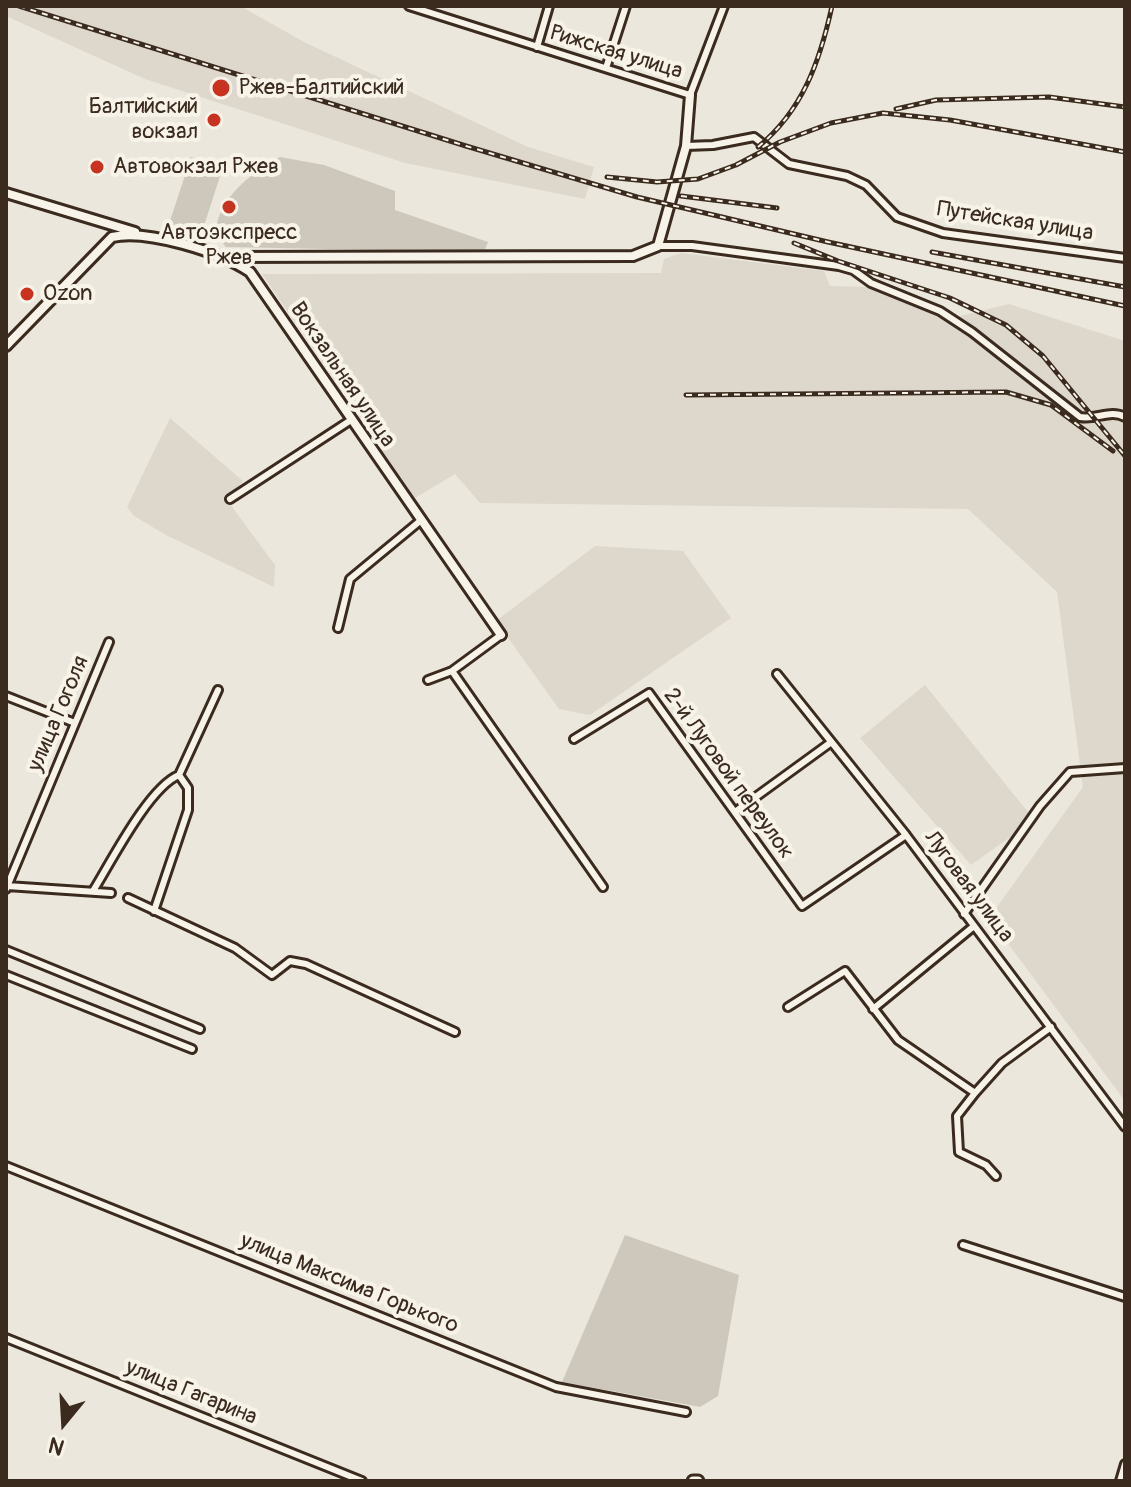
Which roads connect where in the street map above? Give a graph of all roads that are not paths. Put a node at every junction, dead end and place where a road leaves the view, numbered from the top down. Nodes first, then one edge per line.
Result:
1 (409, 6) edge
2 (441, 6) edge
3 (549, 6) edge
4 (626, 6) edge
5 (724, 6) edge
6 (439, 16) junction
7 (537, 47) junction
8 (606, 68) junction
9 (690, 95) junction
10 (686, 146) junction
11 (6, 193) edge
12 (100, 222) junction
13 (143, 235) junction
14 (658, 246) junction
15 (95, 254) junction
16 (222, 257) junction
17 (1125, 258) edge
18 (6, 346) edge
19 (1125, 417) edge
20 (351, 420) junction
21 (230, 499) dead end
22 (420, 521) junction
23 (338, 628) dead end
24 (501, 635) joint
25 (109, 642) dead end
26 (452, 671) junction
27 (777, 674) dead end
28 (428, 680) dead end
29 (218, 690) dead end
30 (6, 696) edge
31 (75, 723) junction
32 (574, 739) dead end
33 (830, 743) junction
34 (1125, 768) edge
35 (179, 775) junction
36 (735, 812) junction
37 (906, 835) junction
38 (7, 887) edge
39 (603, 887) dead end
40 (93, 891) junction
41 (111, 893) dead end
42 (128, 898) dead end
43 (154, 911) junction
44 (964, 914) junction
45 (974, 926) junction
46 (6, 950) edge
47 (6, 975) edge
48 (788, 1007) dead end
49 (873, 1009) junction
50 (1051, 1027) junction
51 (200, 1029) dead end
52 (455, 1032) dead end
53 (192, 1049) dead end
54 (975, 1093) junction
55 (1125, 1127) edge
56 (6, 1166) edge
57 (996, 1176) dead end
58 (963, 1245) dead end
59 (1125, 1297) edge
60 (6, 1338) edge
61 (686, 1412) dead end
62 (1125, 1464) edge
63 (362, 1481) edge
64 (1120, 1481) edge

1 - 6 street, Рижская улица
2 - 6 street
3 - 7 street
4 - 8 street
5 - 9 street
6 - 7 street, Рижская улица
7 - 8 street, Рижская улица
8 - 9 street, Рижская улица
9 - 10 street
10 - 14 street
10 - 17 street, Путейская улица
11 - 12 street
12 - 13 street
12 - 15 street
13 - 15 street, Вокзальная улица
13 - 16 street, Вокзальная улица
14 - 16 street
14 - 19 street
15 - 18 street, Вокзальная улица
16 - 20 street, Вокзальная улица
20 - 21 street
20 - 22 street, Вокзальная улица
22 - 23 street
22 - 24 street, Вокзальная улица
24 - 26 street
25 - 31 street, улица Гоголя
26 - 28 street
26 - 39 street
27 - 33 street, Луговая улица
29 - 35 street
30 - 31 street
31 - 38 street, улица Гоголя
32 - 36 street, 2-й Луговой переулок
33 - 36 street
33 - 37 street, Луговая улица
34 - 44 street
35 - 40 street
35 - 43 street
36 - 37 street, 2-й Луговой переулок
37 - 44 street, Луговая улица
38 - 40 street
40 - 41 street
42 - 43 street
43 - 52 street
44 - 45 street, Луговая улица
45 - 49 street
45 - 50 street, Луговая улица
46 - 51 street
47 - 53 street
48 - 49 street
49 - 54 street
50 - 54 street
50 - 55 street, Луговая улица
54 - 57 street
56 - 61 street, улица Максима Горького
58 - 59 street
60 - 63 street, улица Гагарина
62 - 64 street

